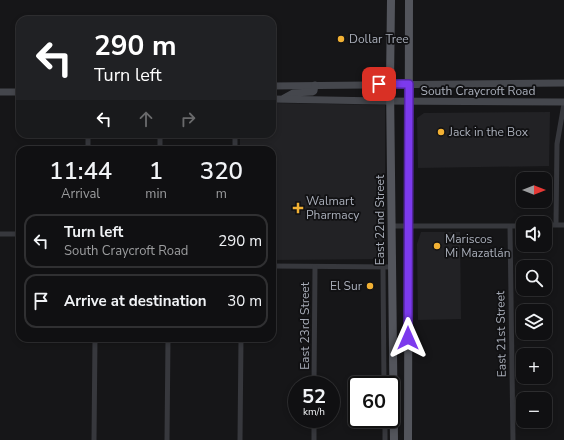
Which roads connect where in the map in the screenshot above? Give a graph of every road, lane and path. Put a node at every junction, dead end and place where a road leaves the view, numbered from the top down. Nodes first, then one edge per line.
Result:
1 (391, 0) edge
2 (409, 0) edge
3 (564, 83) edge
4 (390, 84) junction
5 (409, 84) junction
6 (314, 85) junction
7 (276, 86) edge
8 (0, 92) edge
9 (16, 92) edge
10 (276, 99) edge
11 (282, 99) junction
12 (390, 101) junction
13 (409, 101) junction
14 (564, 103) edge
15 (552, 224) edge
16 (556, 224) junction
17 (564, 225) edge
18 (392, 226) junction
19 (408, 226) junction
20 (510, 227) junction
21 (516, 227) edge
22 (0, 234) edge
23 (16, 234) edge
24 (276, 266) edge
25 (315, 267) junction
26 (383, 268) junction
27 (392, 268) junction
28 (95, 342) edge
29 (168, 342) edge
30 (241, 342) edge
31 (314, 376) edge
32 (384, 376) edge
33 (314, 428) edge
34 (384, 428) edge
35 (94, 440) edge
36 (167, 440) edge
37 (240, 440) edge
38 (314, 440) edge
39 (384, 440) edge
40 (394, 440) edge
41 (408, 440) edge
42 (513, 440) edge

1 - 4 main road, East 22nd Street
2 - 5 main road
3 - 5 main road, South Craycroft Road
4 - 5 main road, South Craycroft Road
4 - 6 main road, South Craycroft Road
4 - 12 main road, East 22nd Street
5 - 13 main road
6 - 7 main road, South Craycroft Road
6 - 11 main road
8 - 9 main road
10 - 11 main road, South Craycroft Road
11 - 12 main road, South Craycroft Road
12 - 13 main road, South Craycroft Road
12 - 18 main road, East 22nd Street
13 - 14 main road, South Craycroft Road
13 - 19 main road
14 - 16 street
15 - 16 street
16 - 17 street
18 - 19 street
18 - 27 main road, East 22nd Street
19 - 20 street
19 - 41 main road
20 - 21 street
20 - 42 street, East 21st Street
22 - 23 street
24 - 25 street
25 - 26 street
25 - 31 street, East 23rd Street
26 - 27 street
26 - 32 street, East 22nd Street
27 - 40 main road, East 22nd Street
28 - 35 street
29 - 36 street
30 - 37 street
33 - 38 street
34 - 39 street

